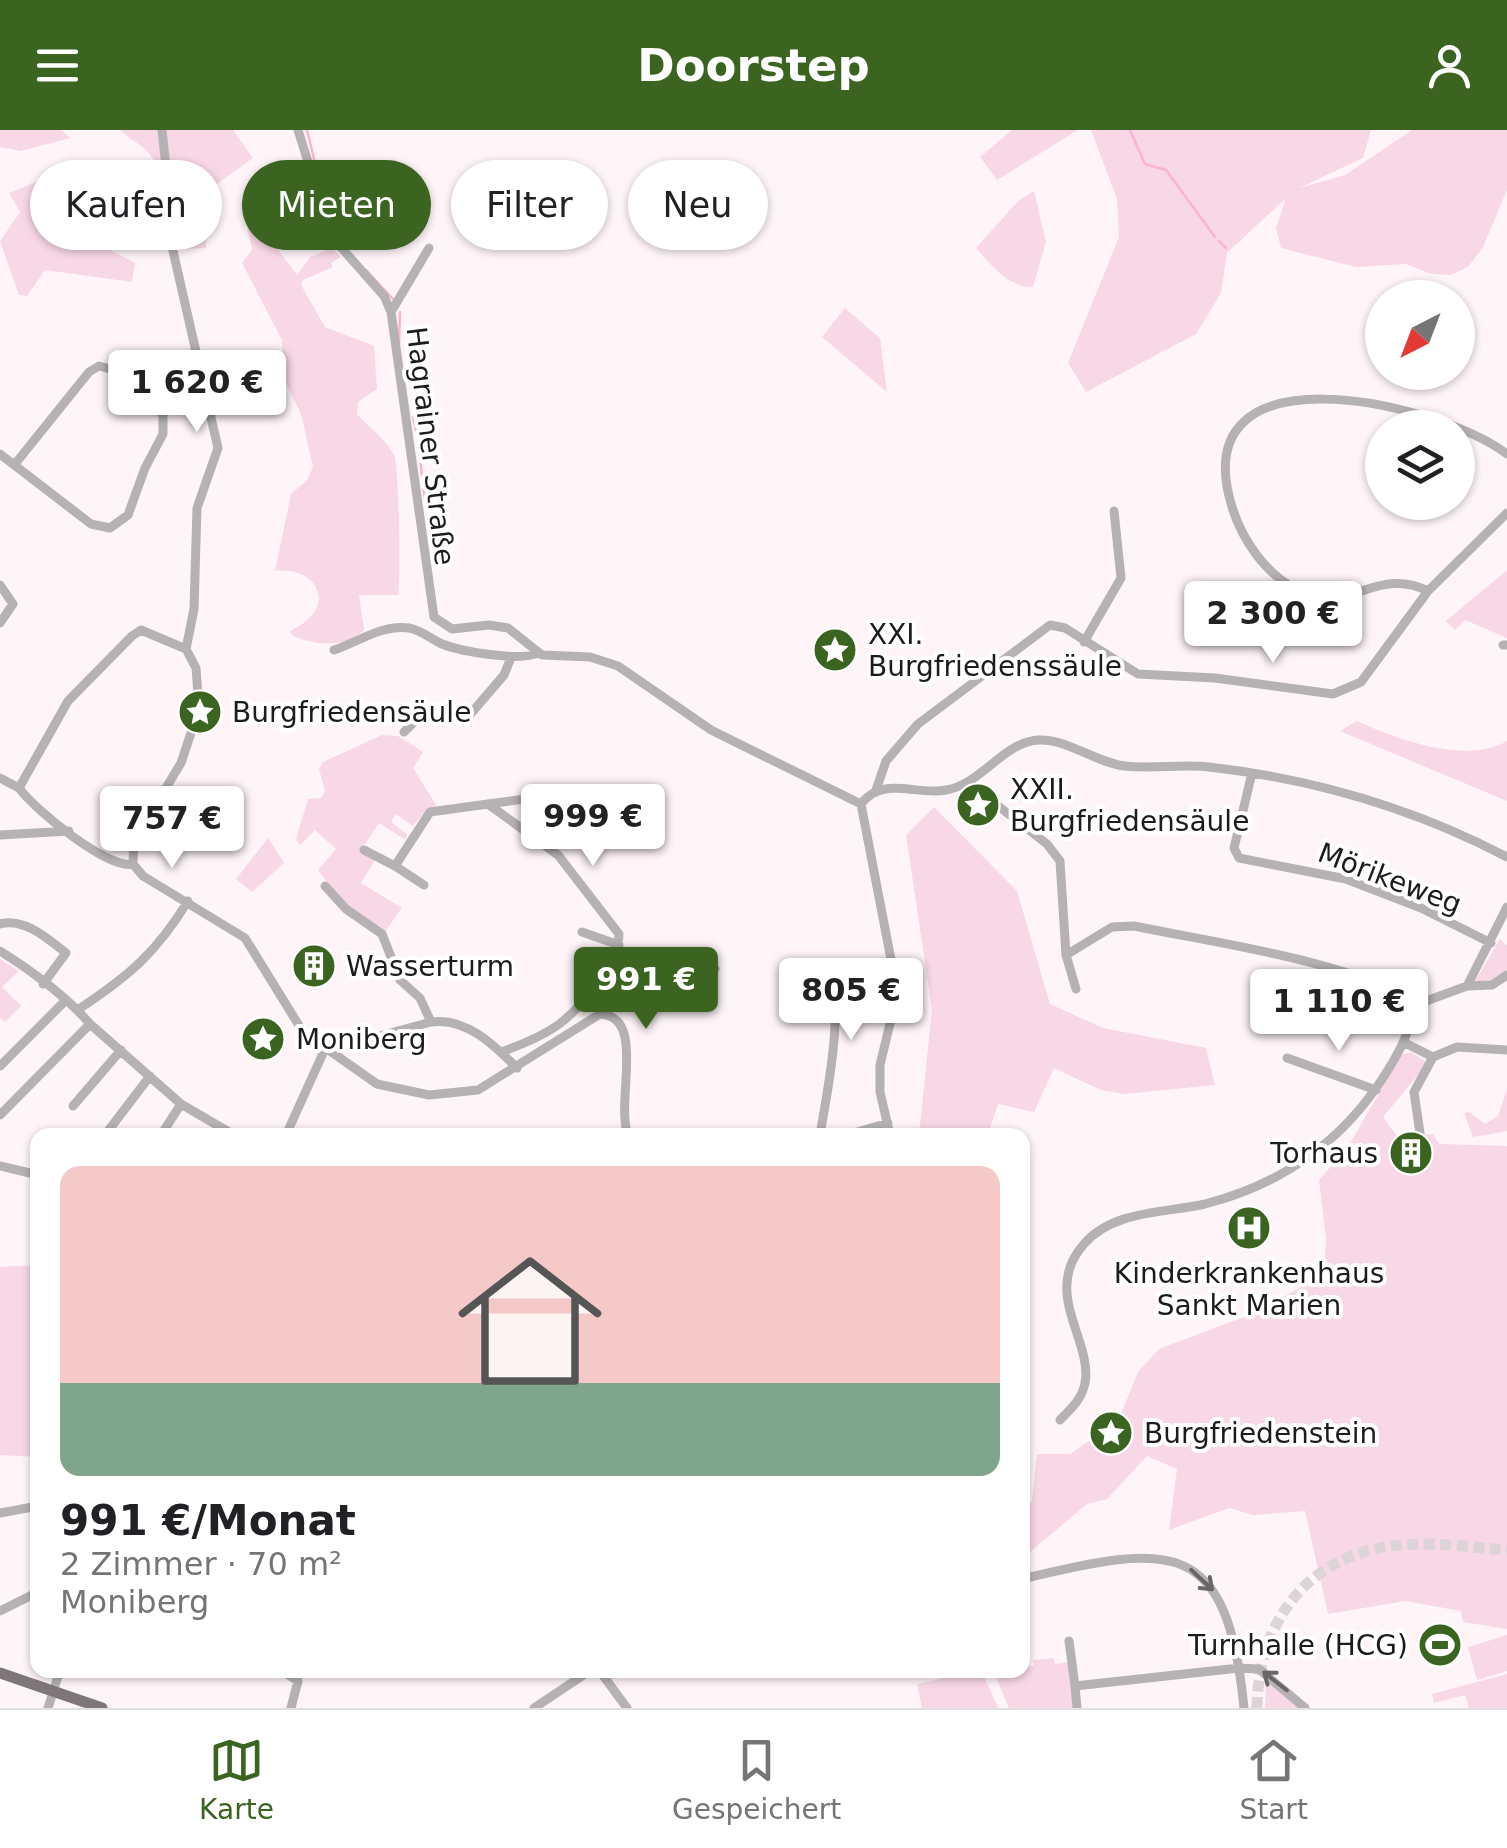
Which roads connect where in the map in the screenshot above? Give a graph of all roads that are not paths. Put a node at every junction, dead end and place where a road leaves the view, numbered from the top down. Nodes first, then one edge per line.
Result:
1 (162, 130) edge
2 (298, 130) edge
3 (428, 250) edge
4 (391, 312) junction
5 (0, 454) edge
6 (1507, 454) edge
7 (15, 464) junction
8 (1114, 511) dead end
9 (1507, 512) edge
10 (0, 585) edge
11 (1428, 591) junction
12 (0, 623) edge
13 (1084, 642) junction
14 (186, 649) junction
15 (334, 650) dead end
16 (537, 653) junction
17 (510, 660) junction
18 (404, 732) dead end
19 (1252, 773) junction
20 (0, 778) edge
21 (970, 784) junction
22 (19, 788) junction
23 (876, 790) junction
24 (569, 793) dead end
25 (488, 804) junction
26 (860, 804) junction
27 (70, 831) junction
28 (0, 835) edge
29 (364, 850) dead end
30 (1507, 857) edge
31 (133, 864) junction
32 (395, 866) junction
33 (326, 886) dead end
34 (424, 886) dead end
35 (188, 901) junction
36 (1507, 907) edge
37 (0, 924) edge
38 (582, 932) dead end
39 (1490, 943) junction
40 (619, 946) junction
41 (0, 951) edge
42 (1066, 955) junction
43 (823, 964) dead end
44 (715, 969) dead end
45 (1507, 976) edge
46 (42, 984) junction
47 (1467, 986) junction
48 (592, 988) junction
49 (1076, 988) dead end
50 (64, 1002) junction
51 (1418, 1004) junction
52 (79, 1008) junction
53 (431, 1022) junction
54 (90, 1024) junction
55 (1403, 1042) junction
56 (121, 1050) junction
57 (1507, 1050) edge
58 (324, 1051) junction
59 (501, 1052) junction
60 (1433, 1057) junction
61 (1287, 1058) dead end
62 (0, 1066) edge
63 (517, 1068) junction
64 (150, 1076) junction
65 (1376, 1090) junction
66 (182, 1104) junction
67 (74, 1106) dead end
68 (0, 1116) edge
69 (888, 1123) junction
70 (110, 1128) edge
71 (166, 1128) edge
72 (222, 1128) edge
73 (289, 1128) edge
74 (625, 1128) edge
75 (821, 1128) edge
76 (870, 1128) edge
77 (889, 1128) edge
78 (1421, 1140) dead end
79 (0, 1166) edge
80 (30, 1173) edge
81 (1060, 1420) dead end
82 (30, 1507) edge
83 (0, 1513) edge
84 (1030, 1577) edge
85 (30, 1596) edge
86 (0, 1611) edge
87 (1069, 1641) dead end
88 (1239, 1668) junction
89 (0, 1674) edge
90 (57, 1678) edge
91 (293, 1678) edge
92 (579, 1678) edge
93 (605, 1678) edge
94 (1074, 1686) junction
95 (53, 1692) junction
96 (48, 1708) edge
97 (102, 1708) edge
98 (291, 1708) edge
99 (534, 1708) edge
100 (627, 1708) edge
101 (1077, 1708) edge
102 (1244, 1708) edge
103 (1306, 1708) edge

1 - 14 street
2 - 4 street, Hagrainer Straße
3 - 4 street
4 - 16 street, Hagrainer Straße
5 - 7 street
6 - 11 street
7 - 7 street
8 - 13 street
9 - 11 street
10 - 12 street
11 - 13 street
13 - 23 street
14 - 22 street
14 - 31 street
15 - 17 street, Hagrainer Straße
16 - 17 street, Hagrainer Straße
16 - 26 street, Hagrainer Straße
17 - 18 street
19 - 21 street
19 - 30 street
19 - 39 street, Mörikeweg
20 - 22 street
21 - 23 street
21 - 42 street
22 - 27 street
23 - 26 street
24 - 25 street
25 - 32 street
25 - 40 street
26 - 69 street
27 - 28 street
27 - 31 street
29 - 32 street
31 - 35 street
32 - 34 street
33 - 53 street
35 - 52 street
35 - 58 street
36 - 39 street
37 - 46 street
38 - 40 street
39 - 47 street
40 - 48 street
41 - 46 street
42 - 49 street
42 - 51 street
43 - 75 street
44 - 48 street
45 - 47 street
46 - 50 street
47 - 51 street
48 - 59 street
50 - 52 street
50 - 62 street
51 - 55 street
52 - 54 street
53 - 58 street
53 - 59 street
54 - 56 street
54 - 68 street
55 - 60 street
55 - 65 street
56 - 64 street
56 - 67 street
57 - 60 street
58 - 63 street
58 - 73 street
59 - 63 street
60 - 78 street
61 - 65 street
63 - 74 street
64 - 66 street
64 - 70 street
65 - 81 street
66 - 71 street
66 - 72 street
69 - 76 street
69 - 77 street
79 - 80 street
82 - 83 street
84 -> 88 street
85 - 86 street
87 - 94 street
88 - 94 street
88 - 102 street
103 -> 88 street
89 - 95 main road
90 - 95 street
91 - 98 street
92 - 99 street
93 - 100 street
94 - 101 street
95 - 96 street
95 - 97 main road

